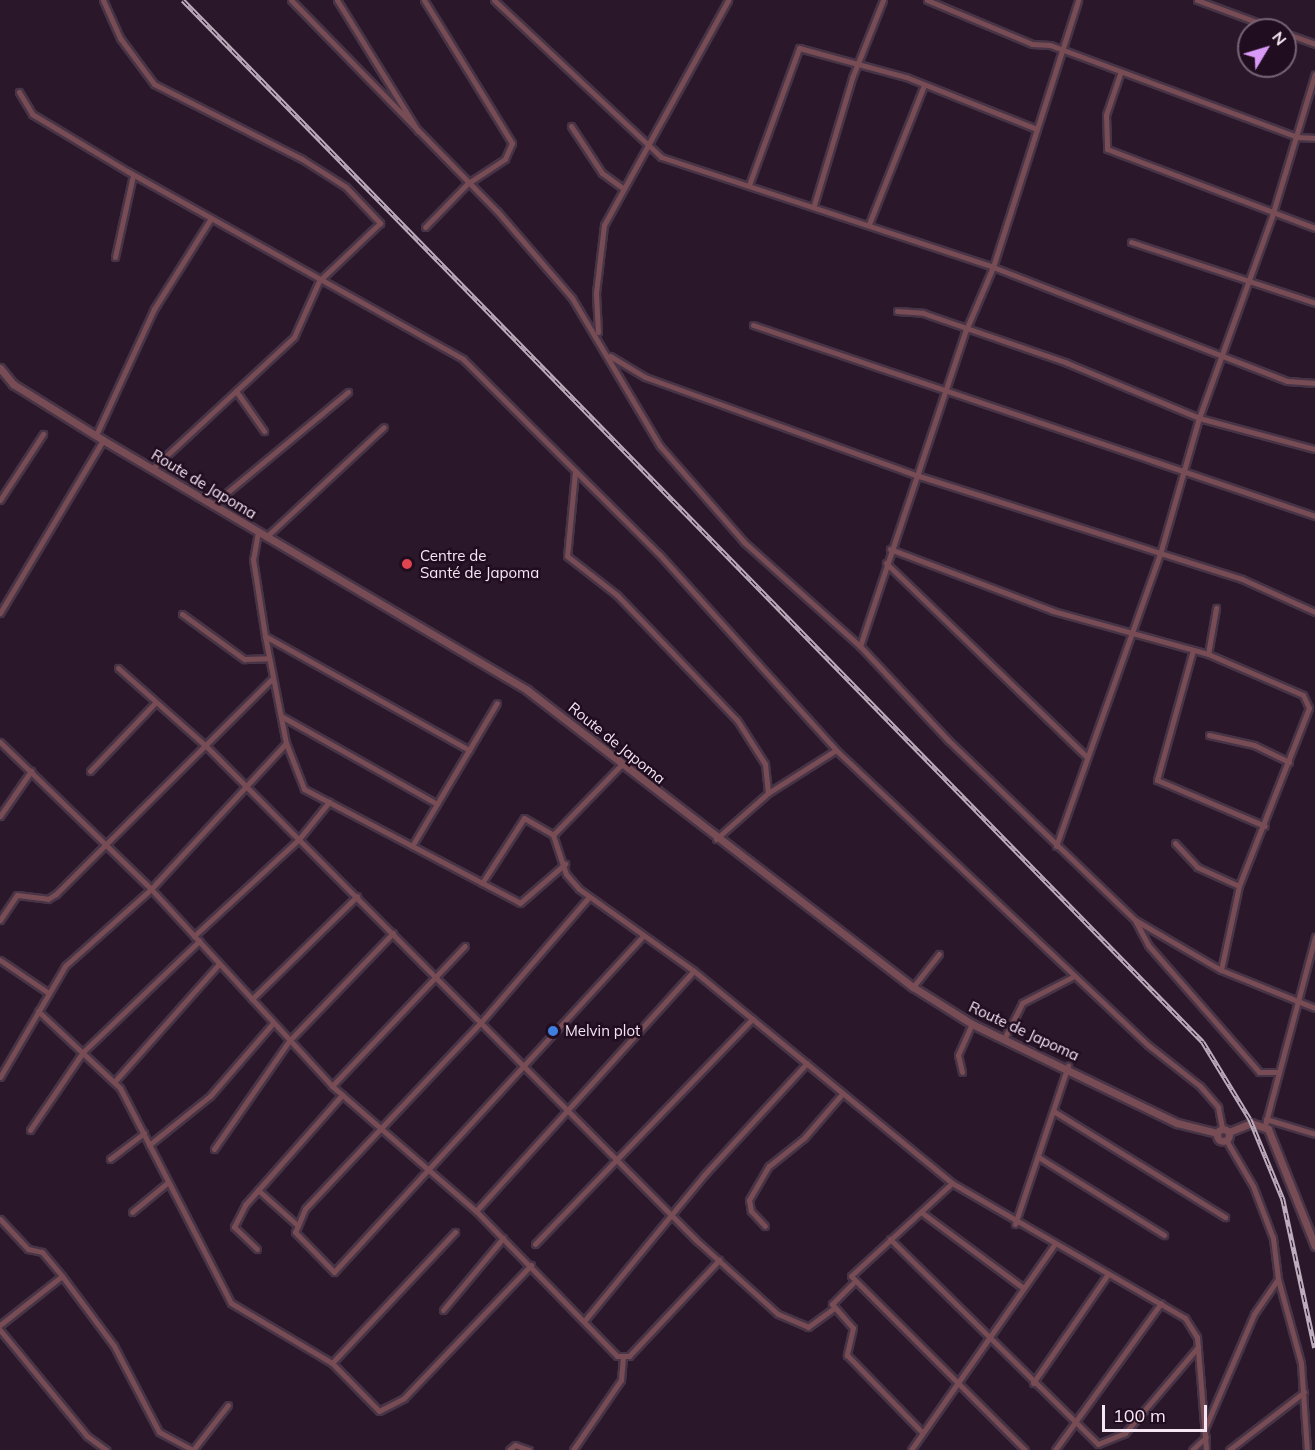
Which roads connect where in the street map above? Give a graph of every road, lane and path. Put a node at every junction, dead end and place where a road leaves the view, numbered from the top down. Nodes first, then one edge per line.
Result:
1 (103, 0) edge
2 (291, 0) edge
3 (337, 0) edge
4 (424, 0) edge
5 (494, 0) edge
6 (728, 0) edge
7 (883, 0) edge
8 (927, 0) edge
9 (1078, 0) edge
10 (1197, 0) edge
11 (1246, 18) edge
12 (1297, 37) edge
13 (1315, 44) edge
14 (1061, 52) junction
15 (859, 67) junction
16 (1120, 74) junction
17 (1315, 74) edge
18 (924, 85) junction
19 (19, 92) dead end
20 (571, 126) dead end
21 (1037, 129) junction
22 (419, 135) junction
23 (1298, 137) junction
24 (1315, 138) edge
25 (645, 144) junction
26 (133, 175) junction
27 (467, 184) junction
28 (749, 185) junction
29 (621, 187) junction
30 (814, 205) junction
31 (1272, 216) junction
32 (211, 218) junction
33 (869, 224) junction
34 (424, 227) dead end
35 (1315, 228) edge
36 (1131, 242) dead end
37 (115, 257) dead end
38 (993, 267) junction
39 (319, 281) junction
40 (1250, 282) junction
41 (1315, 303) edge
42 (897, 311) dead end
43 (753, 325) dead end
44 (966, 330) junction
45 (598, 334) junction
46 (608, 355) junction
47 (1222, 356) junction
48 (0, 368) edge
49 (3, 376) edge
50 (1315, 383) edge
51 (946, 390) junction
52 (237, 391) junction
53 (348, 392) dead end
54 (1199, 418) junction
55 (384, 427) dead end
56 (264, 431) dead end
57 (43, 434) dead end
58 (96, 435) junction
59 (103, 440) junction
60 (1315, 449) edge
61 (152, 469) junction
62 (1184, 470) junction
63 (575, 472) junction
64 (916, 475) junction
65 (0, 500) edge
66 (212, 505) junction
67 (1315, 516) edge
68 (258, 532) junction
69 (266, 537) junction
70 (890, 549) junction
71 (1160, 554) junction
72 (886, 563) junction
73 (1216, 608) dead end
74 (1315, 612) edge
75 (0, 613) edge
76 (182, 614) dead end
77 (1132, 634) junction
78 (265, 636) junction
79 (860, 646) junction
80 (1193, 650) junction
81 (1208, 654) junction
82 (269, 658) junction
83 (118, 668) dead end
84 (273, 678) junction
85 (156, 702) junction
86 (497, 703) dead end
87 (281, 716) junction
88 (1209, 735) dead end
89 (0, 742) edge
90 (286, 743) junction
91 (206, 747) junction
92 (469, 750) junction
93 (836, 750) junction
94 (1086, 756) junction
95 (1289, 762) junction
96 (621, 765) junction
97 (31, 771) junction
98 (90, 771) dead end
99 (244, 784) junction
100 (768, 793) junction
101 (329, 802) junction
102 (437, 804) junction
103 (0, 816) edge
104 (1265, 826) junction
105 (553, 836) junction
106 (716, 838) junction
107 (299, 839) junction
108 (1174, 843) dead end
109 (102, 845) junction
110 (412, 846) junction
111 (1056, 846) junction
112 (565, 864) junction
113 (482, 883) junction
114 (1239, 886) junction
115 (151, 889) junction
116 (357, 896) junction
117 (589, 897) junction
118 (0, 920) edge
119 (1135, 920) junction
120 (393, 933) junction
121 (643, 936) junction
122 (1315, 937) edge
123 (196, 939) junction
124 (465, 946) dead end
125 (939, 954) dead end
126 (0, 960) edge
127 (219, 964) junction
128 (1221, 970) junction
129 (694, 971) junction
130 (1074, 976) junction
131 (435, 977) junction
132 (913, 987) junction
133 (47, 992) junction
134 (252, 999) junction
135 (1294, 1002) junction
136 (1315, 1008) edge
137 (38, 1011) junction
138 (752, 1019) junction
139 (482, 1021) junction
140 (273, 1023) junction
141 (972, 1024) junction
142 (1005, 1037) junction
143 (289, 1041) junction
144 (83, 1052) junction
145 (807, 1063) junction
146 (525, 1064) junction
147 (1068, 1066) junction
148 (962, 1072) dead end
149 (1277, 1072) junction
150 (0, 1077) edge
151 (115, 1081) junction
152 (332, 1086) junction
153 (842, 1094) junction
154 (342, 1095) junction
155 (568, 1107) junction
156 (1055, 1112) junction
157 (1265, 1122) junction
158 (380, 1126) junction
159 (30, 1130) dead end
160 (1222, 1131) junction
161 (144, 1133) junction
162 (1315, 1134) edge
163 (1226, 1140) junction
164 (150, 1145) junction
165 (213, 1149) dead end
166 (1040, 1158) junction
167 (110, 1159) dead end
168 (621, 1160) junction
169 (428, 1170) junction
170 (952, 1183) junction
171 (167, 1184) junction
172 (258, 1190) junction
173 (476, 1211) junction
174 (132, 1212) dead end
175 (921, 1212) junction
176 (673, 1215) junction
177 (1225, 1217) dead end
178 (0, 1219) edge
179 (296, 1224) junction
180 (1015, 1224) junction
181 (765, 1226) dead end
182 (455, 1232) dead end
183 (1164, 1235) dead end
184 (503, 1238) junction
185 (890, 1239) junction
186 (535, 1244) dead end
187 (1054, 1245) junction
188 (1315, 1246) edge
189 (257, 1249) dead end
190 (719, 1260) junction
191 (531, 1265) junction
192 (1108, 1274) junction
193 (62, 1276) junction
194 (1278, 1279) junction
195 (853, 1283) junction
196 (1022, 1287) junction
197 (1161, 1304) junction
198 (834, 1308) junction
199 (443, 1310) dead end
200 (585, 1320) junction
201 (0, 1325) edge
202 (0, 1330) edge
203 (987, 1337) junction
204 (1198, 1347) junction
205 (623, 1358) junction
206 (332, 1363) junction
207 (953, 1383) junction
208 (1033, 1383) junction
209 (1304, 1392) junction
210 (228, 1405) dead end
211 (1073, 1424) junction
212 (1205, 1428) junction
213 (922, 1432) junction
214 (1206, 1437) junction
215 (106, 1450) edge
216 (509, 1450) edge
217 (529, 1450) edge
218 (573, 1450) edge
219 (911, 1450) edge
220 (1025, 1450) edge
221 (1055, 1450) edge
222 (1192, 1450) edge
223 (1206, 1450) edge
224 (1229, 1450) edge
225 (1307, 1450) edge

1 - 39 street
2 - 22 street
3 - 22 street
4 - 27 street
5 - 25 street
6 - 25 street
7 - 15 street
8 - 14 street
9 - 14 street
10 - 11 street
12 - 13 street
14 - 16 street
14 - 21 street
15 - 18 street
15 - 28 street
15 - 30 street
16 - 23 street
16 - 31 street
17 - 23 street
18 - 21 street
18 - 33 street
19 - 26 street
20 - 29 street
21 - 38 street
22 - 27 street
23 - 24 street
23 - 31 street
25 - 28 street
25 - 29 street
26 - 32 street
26 - 37 street
27 - 34 street
27 - 45 street
28 - 30 street
29 - 45 street
30 - 33 street
31 - 35 street
31 - 40 street
32 - 39 street
32 - 58 street
33 - 38 street
36 - 40 street
38 - 44 street
38 - 47 street
39 - 52 street
39 - 63 street
40 - 41 street
40 - 47 street
42 - 44 street
43 - 51 street
44 - 51 street
44 - 54 street
45 - 46 street
46 - 64 street
46 - 79 street
47 - 50 street
47 - 54 street
48 - 49 street, Route de Japoma
49 - 58 street, Route de Japoma
51 - 62 street
51 - 64 street
52 - 56 street
52 - 61 street
53 - 66 street
54 - 60 street
54 - 62 street
55 - 69 street
57 - 65 street
58 - 59 street, Route de Japoma
59 - 61 street, Route de Japoma
59 - 75 street
61 - 66 street, Route de Japoma
62 - 67 street
62 - 71 street
63 - 93 street
63 - 100 street
64 - 70 street
64 - 71 street
66 - 68 street, Route de Japoma
68 - 69 street, Route de Japoma
68 - 78 street
69 - 96 street, Route de Japoma
70 - 72 street
70 - 77 street
71 - 74 street
71 - 77 street
72 - 79 street
72 - 94 street
73 - 81 street
76 - 82 street
77 - 80 street
77 - 94 street
78 - 82 street
78 - 92 street
79 - 111 street
80 - 81 street
80 - 104 street
81 - 95 street
82 - 84 street
83 - 85 street
84 - 87 street
84 - 91 street
85 - 91 street
85 - 98 street
86 - 92 street
87 - 90 street
87 - 102 street
88 - 95 street
89 - 97 street
90 - 99 street
90 - 101 street
91 - 99 street
91 - 109 street
92 - 102 street
93 - 100 street
93 - 130 street
94 - 111 street
95 - 104 street
96 - 105 street
96 - 106 street, Route de Japoma
97 - 103 street
97 - 109 street
99 - 107 street
99 - 115 street
100 - 106 street
101 - 107 street
101 - 110 street
102 - 110 street
104 - 114 street
105 - 112 street
105 - 113 street
106 - 132 street, Route de Japoma
107 - 116 street
107 - 123 street
108 - 114 street
109 - 115 street
109 - 118 street
110 - 113 street
111 - 119 street
112 - 113 street
112 - 117 street
114 - 128 street
115 - 123 street
115 - 133 street
116 - 120 street
116 - 134 street
117 - 121 street
117 - 139 street
119 - 128 street
119 - 149 street
120 - 131 street
120 - 143 street
121 - 129 street
121 - 146 street
122 - 135 street
123 - 127 street
123 - 144 street
124 - 131 street
125 - 132 street
126 - 133 street
127 - 134 street
127 - 151 street
128 - 135 street
129 - 138 street
129 - 155 street
130 - 142 street
130 - 160 street
131 - 139 street
131 - 152 street
132 - 141 street, Route de Japoma
133 - 137 street
134 - 140 street
135 - 136 street
135 - 149 street
137 - 144 street
137 - 150 street
138 - 145 street
138 - 168 street
139 - 146 street
139 - 158 street
140 - 143 street
140 - 164 street
141 - 142 street, Route de Japoma
141 - 148 street
142 - 147 street, Route de Japoma
143 - 152 street
143 - 165 street
144 - 151 street
144 - 159 street
145 - 153 street
145 - 176 street
146 - 155 street
146 - 169 street
147 - 156 street
147 - 160 street, Route de Japoma
149 - 157 street
151 - 161 street
152 - 154 street
153 - 170 street
153 - 181 street
154 - 158 street
154 - 172 street
155 - 168 street
155 - 173 street
156 - 166 street
156 - 177 street
157 - 160 street
157 - 162 street
157 - 188 street
158 - 169 street
158 - 179 street
160 - 163 street, Route de Japoma
160 - 163 street
161 - 164 street
161 - 167 street
163 - 194 street
164 - 171 street
166 - 180 street
166 - 183 street
168 - 176 street
168 - 186 street
169 - 173 street
169 - 179 street
170 - 175 street
170 - 180 street
171 - 174 street
171 - 206 street
172 - 179 street
172 - 189 street
173 - 184 street
175 - 185 street
175 - 196 street
176 - 190 street
176 - 200 street
178 - 193 street
180 - 187 street
182 - 206 street
184 - 191 street
184 - 199 street
185 - 195 street
185 - 203 street
187 - 192 street
187 - 196 street
190 - 198 street
190 - 205 street
191 - 200 street
191 - 206 street
192 - 197 street
192 - 208 street
193 - 201 street
193 - 210 street
194 - 209 street
194 - 212 street
195 - 198 street
195 - 207 street
196 - 203 street
197 - 204 street
197 - 211 street
198 - 213 street
200 - 205 street
202 - 215 street
203 - 207 street
203 - 208 street
204 - 211 street
204 - 212 street
205 - 218 street
207 - 213 street
207 - 220 street
208 - 211 street
209 - 224 street
209 - 225 street
211 - 221 street
212 - 214 street
213 - 219 street
214 - 222 street
214 - 223 street
216 - 217 street

